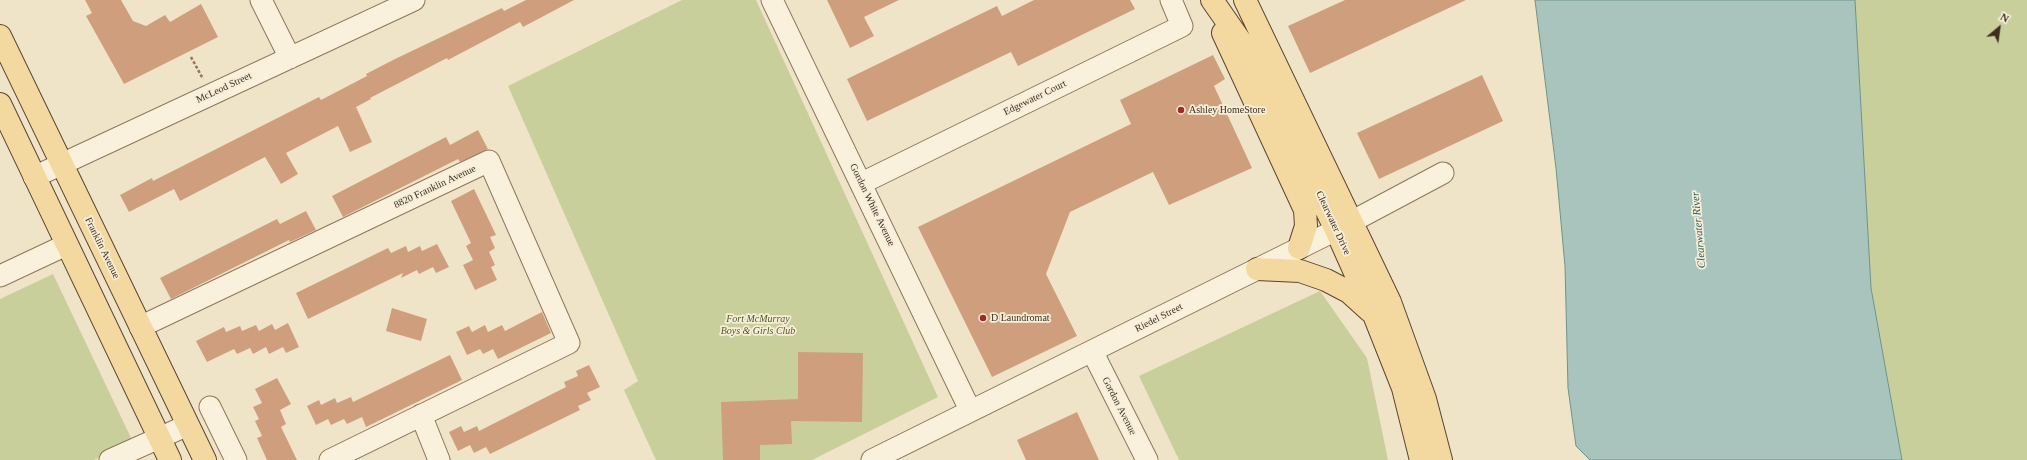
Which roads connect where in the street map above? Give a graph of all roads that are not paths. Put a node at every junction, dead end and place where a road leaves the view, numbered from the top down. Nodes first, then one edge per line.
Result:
1 (261, 0) edge
2 (414, 0) edge
3 (772, 0) edge
4 (1171, 0) edge
5 (1212, 0) edge
6 (1245, 0) edge
7 (0, 38) edge
8 (290, 58) junction
9 (0, 104) edge
10 (61, 163) junction
11 (1443, 173) dead end
12 (34, 177) junction
13 (862, 183) junction
14 (1344, 225) junction
15 (66, 245) junction
16 (1299, 248) junction
17 (1257, 268) junction
18 (0, 276) edge
19 (1374, 315) junction
20 (140, 327) junction
21 (1092, 352) junction
22 (210, 406) dead end
23 (970, 410) junction
24 (421, 416) junction
25 (188, 425) junction
26 (159, 438) junction
27 (110, 460) edge
28 (170, 460) edge
29 (205, 460) edge
30 (236, 460) edge
31 (330, 460) edge
32 (439, 460) edge
33 (872, 460) edge
34 (1147, 460) edge
35 (1421, 460) edge
36 (1441, 460) edge

1 - 8 street
2 - 8 street, McLeod Street
3 - 13 street, Gordon White Avenue
4 - 13 street, Edgewater Court
5 - 14 main road, Clearwater Drive
5 - 16 main road
6 - 14 main road, Clearwater Drive
7 - 10 main road, Franklin Avenue
8 - 10 street, McLeod Street
9 - 12 main road
10 - 12 street, McLeod Street
10 - 20 main road, Franklin Avenue
11 - 14 street, Riedel Street
12 - 15 main road
13 - 23 street, Gordon White Avenue
14 - 16 street, Riedel Street
14 - 19 main road, Clearwater Drive
14 - 36 main road, Clearwater Drive
15 - 18 street
15 - 26 main road
16 - 17 street, Riedel Street
17 - 19 main road
17 - 21 street, Riedel Street
19 - 35 main road, Clearwater Drive
20 - 24 street, 8820 Franklin Avenue
20 - 25 main road, Franklin Avenue
21 - 23 street, Riedel Street
21 - 34 street, Gordon Avenue
22 - 30 street
23 - 33 street, Riedel Street
24 - 31 street, 8820 Franklin Avenue
24 - 32 street
25 - 26 street
25 - 29 main road, Franklin Avenue
26 - 27 street
26 - 28 main road

